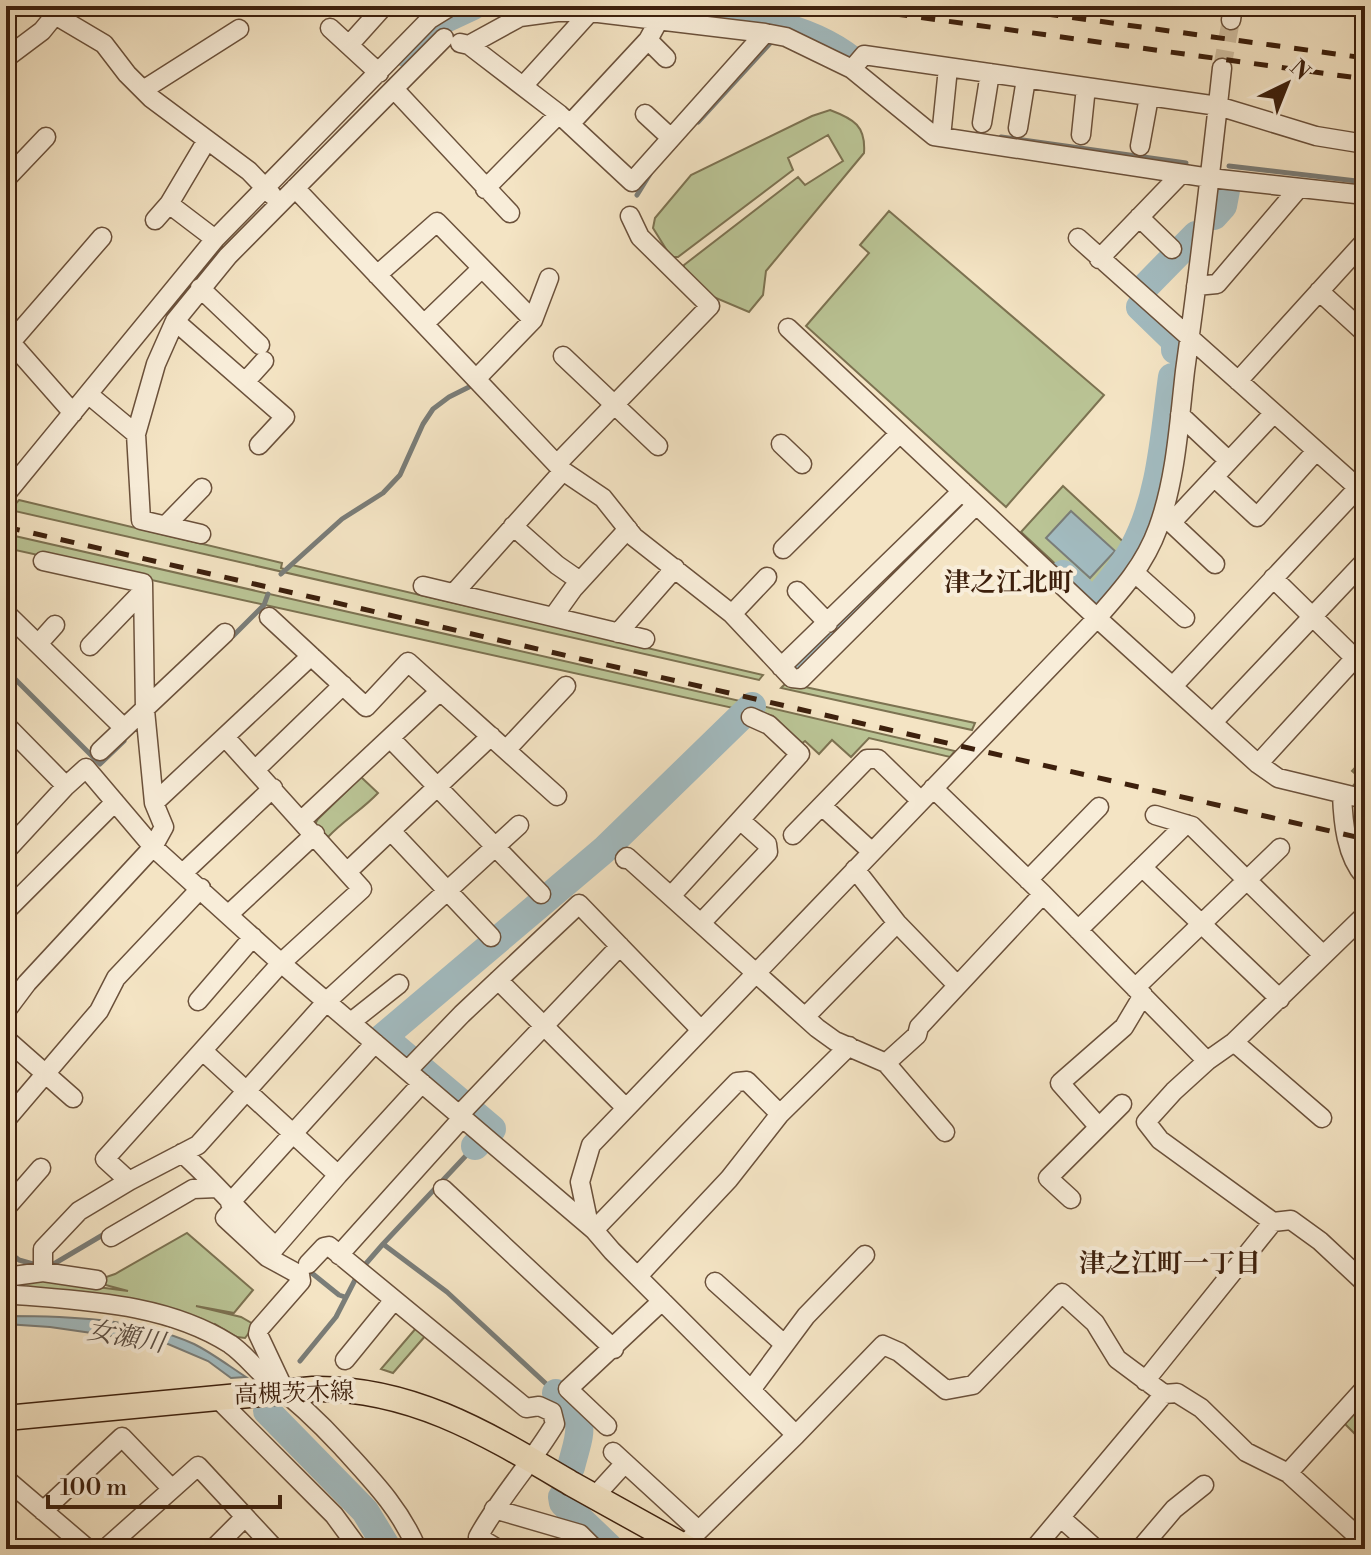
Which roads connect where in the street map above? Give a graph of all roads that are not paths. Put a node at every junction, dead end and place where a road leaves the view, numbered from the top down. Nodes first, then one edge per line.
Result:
1 (384, 6) edge
2 (451, 6) edge
3 (57, 11) edge
4 (590, 12) junction
5 (659, 20) junction
6 (330, 28) dead end
7 (436, 28) junction
8 (228, 30) dead end
9 (765, 33) junction
10 (648, 40) junction
11 (349, 45) junction
12 (469, 45) junction
13 (6, 58) edge
14 (666, 58) dead end
15 (948, 68) junction
16 (1222, 68) tunnel mouth
17 (852, 69) junction
18 (990, 73) junction
19 (1026, 79) junction
20 (384, 81) junction
21 (523, 86) junction
22 (1086, 87) junction
23 (143, 90) junction
24 (1149, 97) junction
25 (1218, 106) junction
26 (351, 114) junction
27 (645, 114) dead end
28 (564, 119) junction
29 (982, 123) dead end
30 (1018, 128) dead end
31 (1081, 135) dead end
32 (46, 137) dead end
33 (941, 137) junction
34 (671, 138) junction
35 (207, 140) junction
36 (1365, 144) edge
37 (1140, 146) dead end
38 (1181, 174) junction
39 (1210, 178) junction
40 (6, 179) edge
41 (270, 184) junction
42 (1299, 188) junction
43 (485, 189) junction
44 (288, 195) junction
45 (1365, 195) edge
46 (169, 204) junction
47 (510, 213) dead end
48 (630, 216) dead end
49 (1139, 217) junction
50 (155, 220) dead end
51 (1078, 238) dead end
52 (215, 239) junction
53 (1365, 241) edge
54 (90, 242) dead end
55 (1172, 249) dead end
56 (1099, 259) junction
57 (482, 268) junction
58 (377, 275) junction
59 (549, 278) dead end
60 (1196, 286) junction
61 (200, 288) junction
62 (1319, 291) junction
63 (175, 305) junction
64 (533, 320) junction
65 (424, 324) junction
66 (788, 328) dead end
67 (1365, 333) edge
68 (8, 340) edge
69 (1190, 340) junction
70 (563, 356) dead end
71 (476, 379) junction
72 (1238, 381) junction
73 (245, 382) junction
74 (88, 394) junction
75 (614, 405) junction
76 (73, 413) junction
77 (1274, 413) junction
78 (1180, 415) junction
79 (900, 433) junction
80 (136, 434) junction
81 (781, 444) dead end
82 (259, 445) dead end
83 (658, 446) dead end
84 (1316, 451) junction
85 (1229, 461) junction
86 (802, 464) dead end
87 (560, 468) junction
88 (1214, 477) junction
89 (202, 488) dead end
90 (962, 491) junction
91 (1361, 491) edge
92 (6, 494) edge
93 (976, 505) junction
94 (1166, 518) junction
95 (166, 525) junction
96 (513, 526) junction
97 (628, 529) junction
98 (201, 534) dead end
99 (783, 549) dead end
100 (43, 561) dead end
101 (1365, 561) edge
102 (1215, 564) dead end
103 (675, 568) junction
104 (1135, 573) junction
105 (767, 577) dead end
106 (1273, 578) junction
107 (874, 579) junction
108 (580, 581) junction
109 (423, 586) dead end
110 (797, 591) dead end
111 (142, 592) junction
112 (888, 592) junction
113 (454, 593) junction
114 (6, 613) edge
115 (732, 614) junction
116 (269, 617) dead end
117 (553, 617) junction
118 (1313, 617) junction
119 (1097, 618) junction
120 (1185, 618) dead end
121 (828, 623) junction
122 (55, 625) dead end
123 (225, 633) dead end
124 (618, 633) junction
125 (645, 639) dead end
126 (38, 644) junction
127 (90, 646) dead end
128 (311, 656) junction
129 (1362, 658) edge
130 (781, 667) junction
131 (343, 685) junction
132 (566, 686) dead end
133 (1173, 686) junction
134 (440, 691) junction
135 (145, 710) junction
136 (751, 717) dead end
137 (1213, 722) junction
138 (124, 728) junction
139 (8, 731) edge
140 (491, 736) junction
141 (225, 737) junction
142 (390, 738) junction
143 (506, 750) junction
144 (100, 751) dead end
145 (1258, 764) junction
146 (255, 770) junction
147 (66, 786) junction
148 (437, 787) junction
149 (273, 788) junction
150 (927, 794) junction
151 (1342, 794) junction
152 (557, 796) dead end
153 (1365, 799) edge
154 (115, 802) junction
155 (154, 803) junction
156 (822, 806) junction
157 (1099, 807) dead end
158 (1155, 815) dead end
159 (740, 820) junction
160 (1186, 824) junction
161 (519, 825) dead end
162 (308, 827) junction
163 (391, 831) junction
164 (793, 835) dead end
165 (153, 847) junction
166 (495, 847) junction
167 (1280, 848) dead end
168 (6, 851) edge
169 (872, 852) junction
170 (625, 859) dead end
171 (1142, 867) junction
172 (855, 869) junction
173 (348, 871) junction
174 (184, 872) junction
175 (1365, 877) edge
176 (1028, 880) junction
177 (1247, 882) junction
178 (201, 888) junction
179 (446, 889) junction
180 (541, 894) dead end
181 (1043, 894) junction
182 (671, 896) junction
183 (6, 911) edge
184 (229, 914) junction
185 (1365, 915) edge
186 (701, 923) junction
187 (897, 923) junction
188 (1202, 924) junction
189 (1078, 930) junction
190 (253, 937) junction
191 (491, 937) dead end
192 (620, 946) junction
193 (1323, 955) junction
194 (281, 963) junction
195 (756, 973) junction
196 (498, 980) junction
197 (399, 984) dead end
198 (957, 985) junction
199 (1139, 992) junction
200 (1280, 999) junction
201 (198, 1001) dead end
202 (327, 1001) junction
203 (6, 1011) edge
204 (805, 1017) junction
205 (351, 1022) junction
206 (544, 1026) junction
207 (701, 1030) junction
208 (6, 1039) edge
209 (1234, 1042) junction
210 (375, 1043) junction
211 (849, 1046) junction
212 (203, 1051) junction
213 (1207, 1061) junction
214 (886, 1063) junction
215 (44, 1075) junction
216 (415, 1076) junction
217 (247, 1093) junction
218 (73, 1098) dead end
219 (1122, 1104) dead end
220 (626, 1108) junction
221 (780, 1114) junction
222 (461, 1116) junction
223 (1322, 1118) dead end
224 (6, 1120) edge
225 (1098, 1126) junction
226 (945, 1132) dead end
227 (293, 1134) junction
228 (182, 1153) junction
229 (41, 1168) dead end
230 (338, 1175) junction
231 (129, 1181) junction
232 (217, 1188) junction
233 (443, 1189) dead end
234 (1071, 1199) dead end
235 (232, 1205) junction
236 (6, 1208) edge
237 (1273, 1222) junction
238 (592, 1227) junction
239 (111, 1237) dead end
240 (271, 1252) junction
241 (339, 1255) junction
242 (865, 1255) dead end
243 (308, 1264) dead end
244 (43, 1272) junction
245 (638, 1276) junction
246 (6, 1277) edge
247 (97, 1280) dead end
248 (715, 1282) dead end
249 (1365, 1283) edge
250 (6, 1294) edge
251 (394, 1300) junction
252 (662, 1301) junction
253 (784, 1344) junction
254 (614, 1349) junction
255 (345, 1360) dead end
256 (1145, 1381) junction
257 (1365, 1388) edge
258 (751, 1390) junction
259 (276, 1392) junction
260 (1164, 1394) junction
261 (223, 1397) junction
262 (6, 1418) edge
263 (607, 1426) dead end
264 (796, 1435) junction
265 (532, 1460) junction
266 (1288, 1473) junction
267 (6, 1479) edge
268 (1204, 1485) dead end
269 (172, 1489) junction
270 (594, 1497) junction
271 (494, 1509) junction
272 (43, 1511) junction
273 (245, 1517) junction
274 (1061, 1518) junction
275 (1361, 1532) edge
276 (580, 1534) junction
277 (688, 1543) edge
278 (1148, 1546) edge
279 (88, 1549) edge
280 (105, 1549) edge
281 (213, 1549) edge
282 (275, 1549) edge
283 (359, 1549) edge
284 (417, 1549) edge
285 (498, 1549) edge
286 (565, 1549) edge
287 (595, 1549) edge
288 (1034, 1549) edge
289 (1096, 1549) edge

1 - 11 street
2 - 7 street
3 - 13 street
3 - 23 street
4 - 5 street
4 - 12 street
4 - 21 street
5 - 9 street
5 - 10 street
6 - 11 street
7 - 12 street
7 - 20 street
8 - 23 street
9 - 17 street
9 - 34 street
10 - 14 street
10 - 28 street
11 - 20 street
12 - 21 street
15 - 17 street
15 - 18 street
15 - 33 street
16 - 25 street
17 - 33 street
18 - 19 street
18 - 29 street
19 - 22 street
19 - 30 street
20 - 26 street
20 - 26 street
20 - 43 street
21 - 28 street
22 - 24 street
22 - 31 street
23 - 35 street
24 - 25 street
24 - 37 street
25 - 36 street
25 - 39 street
26 - 41 street
26 - 44 street
27 - 34 street
28 - 34 street
28 - 43 street
32 - 40 street
33 - 38 street
35 - 41 street
35 - 46 street
38 - 39 street
38 - 49 street
39 - 42 street
39 - 60 street
41 - 44 street
41 - 52 street
42 - 45 street
42 - 60 street
43 - 47 street
44 - 58 street
44 - 61 street
46 - 50 street
46 - 52 street
48 - 75 street
49 - 55 street
49 - 56 street
51 - 56 street
52 - 63 street
53 - 62 street
54 - 68 street
56 - 69 street
57 - 58 street
57 - 64 street
57 - 65 street
58 - 65 street
59 - 64 street
60 - 69 street
61 - 63 street
61 - 73 street
62 - 67 street
62 - 72 street
63 - 73 street
63 - 74 street
63 - 80 street
64 - 71 street
65 - 71 street
66 - 79 street
68 - 76 street
69 - 72 street
69 - 78 street
70 - 75 street
71 - 87 street
72 - 77 street
73 - 82 street
74 - 76 street
74 - 80 street
75 - 83 street
75 - 87 street
76 - 92 street
77 - 84 street
77 - 85 street
78 - 85 street
78 - 94 street
79 - 90 street
79 - 99 street
80 - 95 street
81 - 86 street
84 - 88 street
84 - 91 street
85 - 88 street
87 - 96 street
87 - 97 street
88 - 94 street
89 - 95 street
90 - 93 street
90 - 107 street
91 - 106 street
93 - 112 street
93 - 119 street
94 - 102 street
94 - 104 street
95 - 98 street
96 - 108 street
96 - 113 street
97 - 103 street
97 - 108 street
100 - 111 street
101 - 118 street
103 - 115 street
103 - 124 street
104 - 119 street
104 - 120 street
105 - 115 street
106 - 118 street
106 - 133 street
107 - 112 street
107 - 121 street
108 - 117 street
109 - 113 street
110 - 121 street
111 - 127 street
111 - 135 street
112 - 130 street
113 - 117 street
114 - 126 street
115 - 130 street
116 - 128 street
117 - 124 street
118 - 129 street
118 - 137 street
119 - 133 street
119 - 150 street
121 - 130 street
122 - 126 street
123 - 135 street
124 - 125 street
126 - 138 street
128 - 131 street
128 - 141 street
129 - 145 street
131 - 134 street
131 - 146 street
132 - 143 street
133 - 137 street
134 - 140 street
134 - 142 street
135 - 138 street
135 - 155 street
136 - 159 street
137 - 145 street
138 - 144 street
139 - 147 street
140 - 143 street
140 - 148 street
141 - 146 street
141 - 155 street
142 - 148 street
142 - 162 street
143 - 152 street
145 - 151 street
146 - 149 street
147 - 154 street
147 - 168 street
148 - 163 street
148 - 166 street
149 - 162 street
149 - 174 street
150 - 156 street
150 - 169 street
150 - 176 street
151 - 153 street
151 - 175 street
154 - 165 street
154 - 183 street
155 - 165 street
156 - 164 street
156 - 169 street
157 - 176 street
158 - 160 street
159 - 182 street
159 - 186 street
160 - 171 street
160 - 177 street
161 - 166 street
162 - 173 street
162 - 184 street
163 - 173 street
163 - 179 street
165 - 174 street
165 - 203 street
166 - 179 street
166 - 180 street
167 - 177 street
169 - 172 street
170 - 182 street
171 - 188 street
171 - 189 street
172 - 187 street
172 - 195 street
173 - 194 street
174 - 178 street
176 - 181 street
177 - 188 street
177 - 193 street
178 - 184 street
178 - 215 street
179 - 191 street
179 - 202 street
181 - 189 street
181 - 198 street
182 - 186 street
184 - 190 street
185 - 193 street
186 - 195 street
187 - 198 street
187 - 204 street
188 - 199 street
188 - 200 street
189 - 199 street
190 - 194 street
190 - 201 street
192 - 196 street
192 - 206 street
192 - 207 street
193 - 200 street
194 - 202 street
194 - 212 street
195 - 204 street
195 - 207 street
196 - 206 street
196 - 216 street
197 - 205 street
198 - 214 street
199 - 213 street
199 - 225 street
200 - 209 street
202 - 205 street
202 - 217 street
204 - 211 street
205 - 210 street
206 - 220 street
206 - 222 street
207 - 220 street
208 - 215 street
209 - 213 street
209 - 223 street
210 - 216 street
210 - 227 street
211 - 214 street
211 - 221 street
212 - 217 street
212 - 231 street
213 - 237 street
214 - 226 street
215 - 218 street
215 - 224 street
216 - 222 street
216 - 230 street
217 - 227 street
217 - 228 street
219 - 225 street
220 - 238 street
221 - 238 street
221 - 245 street
222 - 238 street
222 - 241 street
225 - 234 street
227 - 230 street
227 - 235 street
228 - 231 street
228 - 232 street
229 - 236 street
230 - 240 street
231 - 244 street
232 - 235 street
232 - 239 street
233 - 254 street
235 - 240 street
237 - 249 street
237 - 256 street
238 - 245 street
240 - 259 street
241 - 243 street
241 - 251 street
242 - 253 street
244 - 246 street
244 - 247 street
245 - 252 street
248 - 253 street
250 - 259 street
251 - 255 street
251 - 265 street
252 - 254 street
252 - 258 street
253 - 258 street
254 - 263 street
256 - 260 street
256 - 264 street
257 - 266 street
258 - 264 street
259 - 261 main road, 高槻茨木線
259 - 265 main road, 高槻茨木線
259 - 284 street
260 - 266 street
260 - 274 street
261 - 262 main road, 高槻茨木線
261 - 283 street
264 - 277 street
265 - 270 main road, 高槻茨木線
265 - 271 street
266 - 275 street
267 - 272 street
268 - 278 street
269 - 272 street
269 - 273 street
269 - 280 street
270 - 277 main road, 高槻茨木線
270 - 277 street
271 - 276 street
271 - 285 street
272 - 279 street
273 - 281 street
273 - 282 street
274 - 288 street
274 - 289 street
276 - 286 street
276 - 287 street

